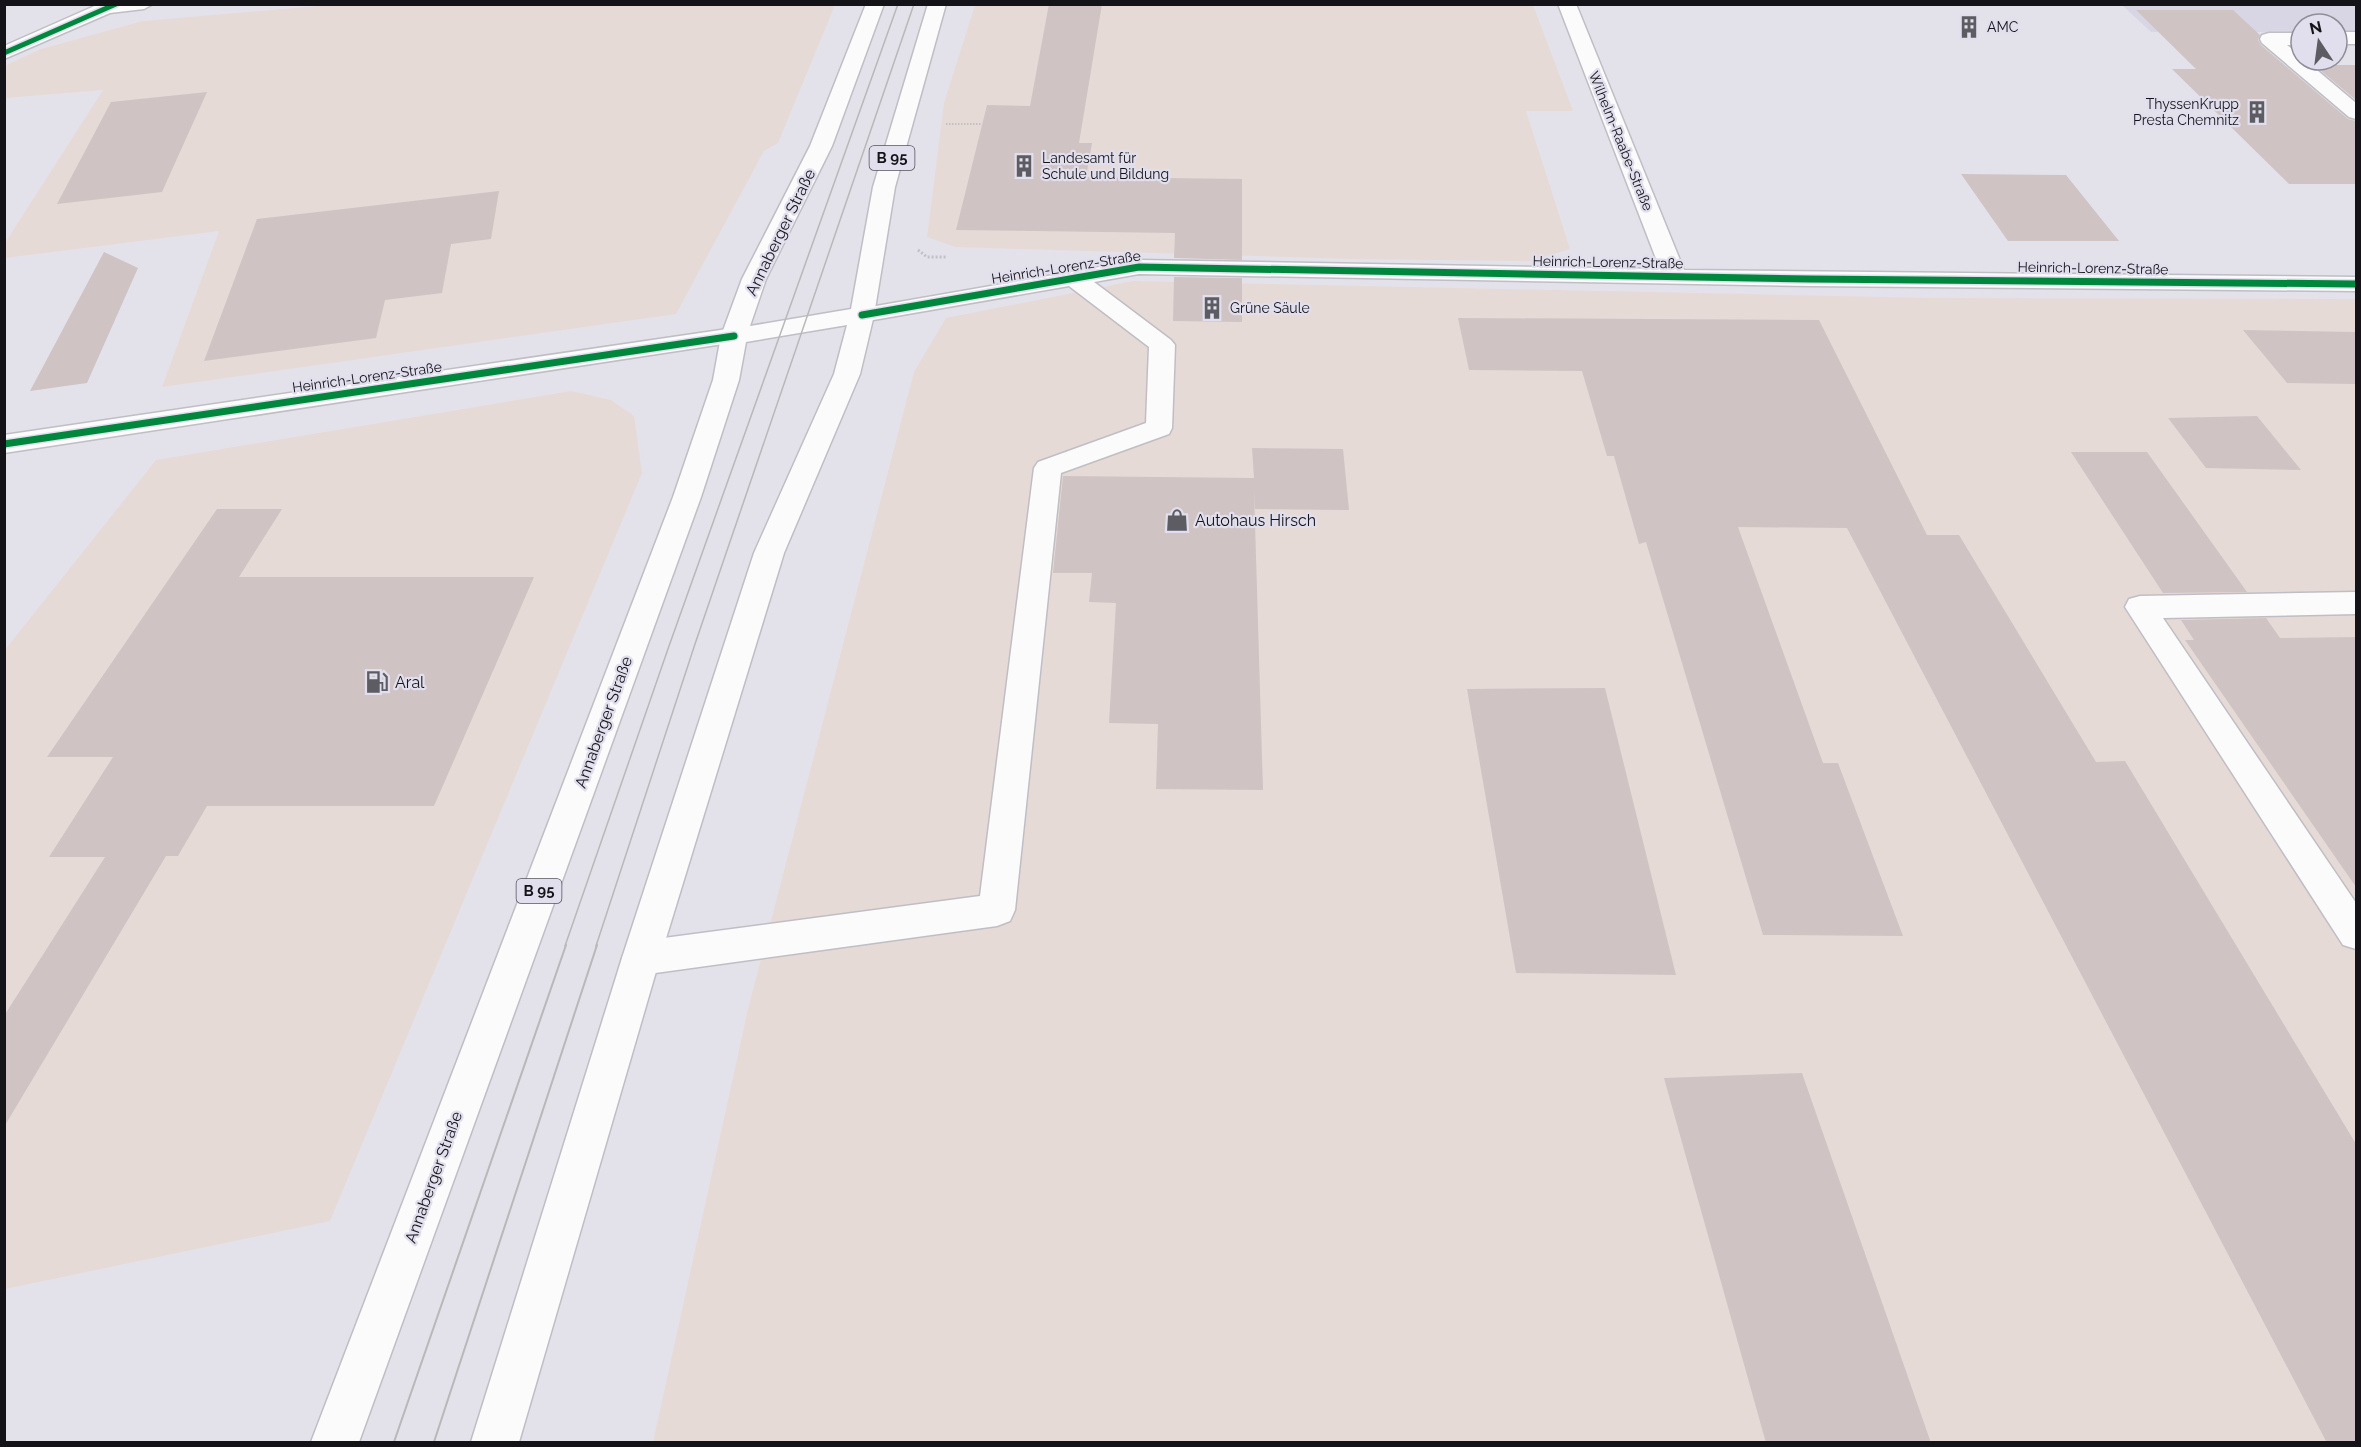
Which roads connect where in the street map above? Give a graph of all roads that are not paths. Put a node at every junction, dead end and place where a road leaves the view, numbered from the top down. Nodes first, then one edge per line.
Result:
1 (144, 4) edge
2 (875, 4) edge
3 (937, 4) edge
4 (1567, 4) edge
5 (112, 6) edge
6 (2289, 39) edge
7 (4, 53) edge
8 (2289, 56) edge
9 (2308, 72) edge
10 (2356, 113) edge
11 (1675, 277) junction
12 (1075, 279) junction
13 (2356, 284) edge
14 (862, 315) junction
15 (734, 336) junction
16 (4, 444) edge
17 (2356, 603) edge
18 (2356, 933) edge
19 (641, 958) junction
20 (335, 1443) edge
21 (495, 1443) edge

1 - 5 main road
2 - 15 main road, Annaberger Straße / B 95
3 - 14 main road, B 95
4 - 11 main road, Wilhelm-Raabe-Straße
5 - 7 main road
6 - 8 main road
9 - 10 main road
11 - 12 main road, Heinrich-Lorenz-Straße
11 - 13 main road, Heinrich-Lorenz-Straße
12 - 14 main road, Heinrich-Lorenz-Straße
12 - 19 main road
14 - 15 main road, Heinrich-Lorenz-Straße
14 - 19 main road, B 95
15 - 16 main road, Heinrich-Lorenz-Straße
15 - 20 main road, Annaberger Straße / B 95
17 - 18 main road
19 - 21 main road, B 95

